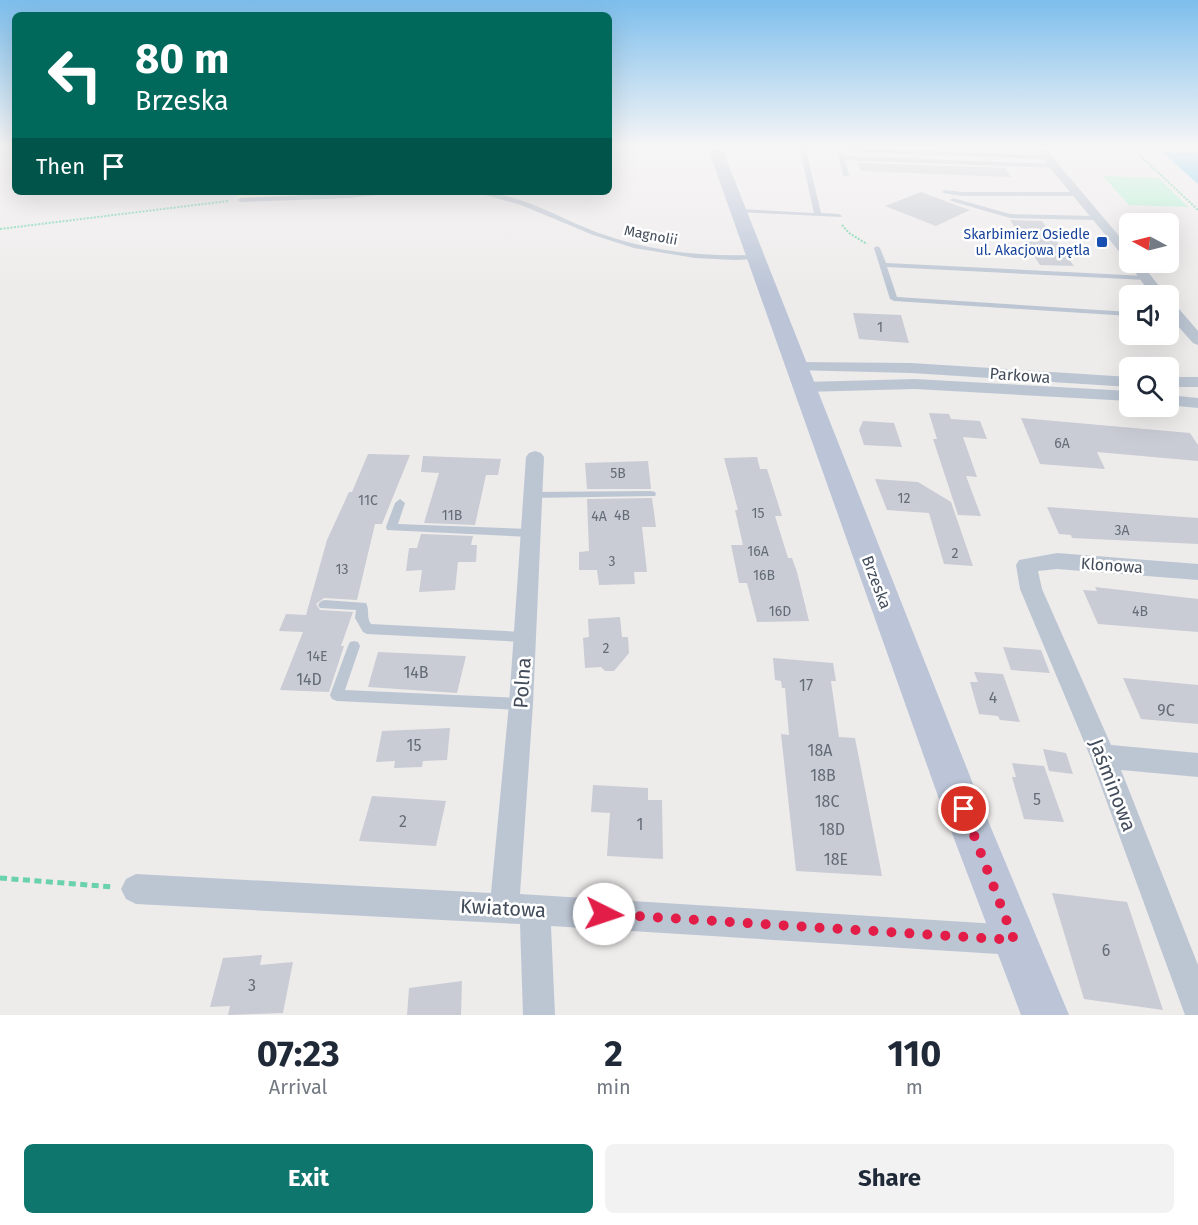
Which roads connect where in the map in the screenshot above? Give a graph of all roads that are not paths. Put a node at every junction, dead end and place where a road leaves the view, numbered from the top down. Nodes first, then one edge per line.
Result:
1 (732, 193) edge
2 (813, 193) edge
3 (957, 193) edge
4 (1076, 194) joint
5 (358, 195) edge
6 (490, 195) edge
7 (242, 200) road end
8 (953, 200) dead end
9 (739, 212) junction
10 (818, 215) junction
11 (839, 216) dead end
12 (1097, 219) junction
13 (680, 242) dead end
14 (1119, 245) edge
15 (877, 248) road end
16 (680, 253) junction
17 (755, 257) junction
18 (882, 265) junction
19 (1142, 273) edge
20 (1146, 278) junction
21 (1151, 285) edge
22 (1119, 313) edge
23 (1179, 320) edge
24 (1198, 340) edge
25 (913, 376) junction
26 (801, 377) junction
27 (1075, 379) junction
28 (1119, 381) edge
29 (1179, 382) edge
30 (1198, 382) edge
31 (1084, 394) junction
32 (1119, 396) edge
33 (1179, 401) edge
34 (1198, 403) edge
35 (535, 457) dead end
36 (651, 494) dead end
37 (532, 495) junction
38 (400, 503) dead end
39 (530, 533) junction
40 (1026, 565) joint
41 (1198, 572) edge
42 (324, 605) dead end
43 (524, 637) junction
44 (354, 646) dead end
45 (520, 704) junction
46 (1103, 756) junction
47 (1198, 765) edge
48 (136, 889) road end
49 (504, 908) junction
50 (535, 910) junction
51 (1014, 940) junction
52 (1198, 1006) edge
53 (539, 1015) edge
54 (1045, 1015) edge

1 - 9 street, Brzeska
2 - 10 lane
3 - 4 lane
4 - 12 street
5 - 7 lane
6 - 16 lane, Magnolii
8 - 12 lane
9 - 10 lane
9 - 17 street, Brzeska
10 - 11 lane
12 - 14 street
13 - 16 lane
15 - 18 lane
16 - 17 lane, Magnolii
17 - 26 street, Brzeska
18 - 20 lane
18 - 22 lane
19 - 20 street
20 - 21 street
23 - 24 street
25 - 26 street, Parkowa
25 - 27 street, Parkowa
25 - 31 street, Parkowa
26 - 51 street, Brzeska
27 - 28 street, Parkowa
27 - 31 street
29 - 30 street
31 - 32 street, Parkowa
33 - 34 street
35 - 37 street, Polna
36 - 37 lane
37 - 39 street, Polna
38 - 39 lane
39 - 43 street, Polna
40 - 41 street, Klonowa
40 - 46 street, Jaśminowa
42 - 43 lane
43 - 45 street, Polna
44 - 45 lane
45 - 49 street, Polna
46 - 47 street
46 - 52 street, Jaśminowa
48 - 49 street, Kwiatowa
49 - 50 street, Kwiatowa
50 - 51 street, Kwiatowa
50 - 53 street
51 - 54 street, Brzeska

